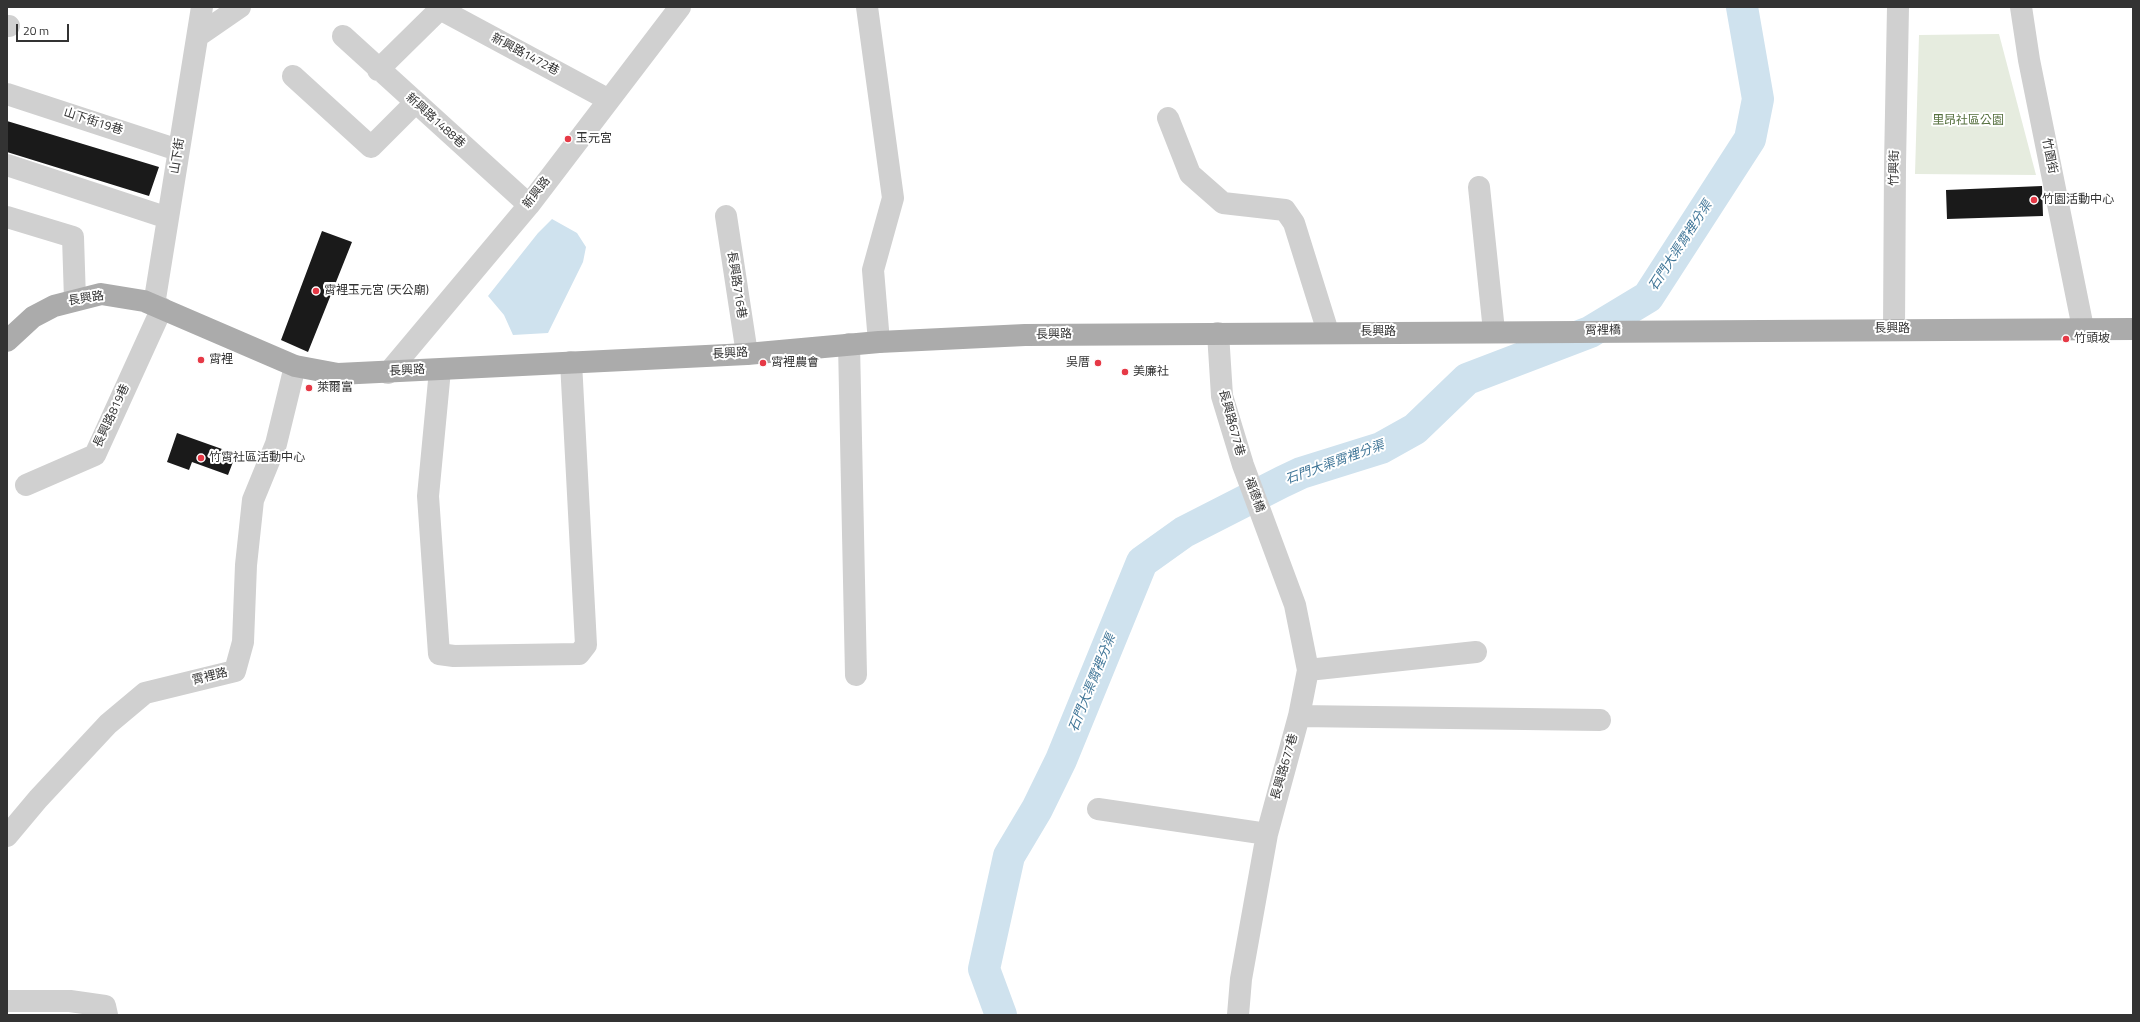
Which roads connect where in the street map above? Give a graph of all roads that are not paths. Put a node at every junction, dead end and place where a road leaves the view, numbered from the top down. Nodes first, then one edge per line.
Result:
1 (202, 7) edge
2 (240, 7) edge
3 (680, 7) edge
4 (867, 7) edge
5 (1898, 7) edge
6 (2021, 7) edge
7 (198, 36) junction
8 (343, 36) dead end
9 (378, 70) junction
10 (293, 76) dead end
11 (7, 94) edge
12 (609, 100) junction
13 (415, 103) junction
14 (1168, 118) dead end
15 (178, 150) junction
16 (7, 165) edge
17 (1479, 187) dead end
18 (528, 205) junction
19 (726, 216) dead end
20 (7, 217) edge
21 (168, 218) junction
22 (74, 300) junction
23 (158, 307) junction
24 (2083, 328) junction
25 (1894, 329) junction
26 (2133, 329) edge
27 (1652, 330) joint
28 (1494, 331) junction
29 (1328, 332) junction
30 (1554, 332) joint
31 (1218, 333) junction
32 (7, 340) edge
33 (879, 342) junction
34 (849, 344) junction
35 (747, 354) junction
36 (571, 362) junction
37 (296, 366) junction
38 (440, 370) junction
39 (388, 373) junction
40 (1243, 465) joint
41 (26, 485) dead end
42 (1265, 525) joint
43 (1476, 652) dead end
44 (1308, 670) junction
45 (856, 675) dead end
46 (1299, 716) junction
47 (1600, 720) dead end
48 (1098, 809) dead end
49 (1267, 834) junction
50 (7, 836) edge
51 (7, 1000) edge
52 (107, 1015) edge
53 (1238, 1015) edge

1 - 7 street, 山下街
2 - 7 street
3 - 12 street, 新興路
4 - 33 street
5 - 25 street, 竹興街
6 - 24 street, 竹園街
7 - 15 street, 山下街
8 - 9 street, 新興路1488巷
9 - 12 street, 新興路1472巷
9 - 13 street, 新興路1488巷
10 - 13 street
11 - 15 street, 山下街19巷
12 - 18 street, 新興路
13 - 18 street, 新興路1488巷
14 - 29 street
15 - 21 street, 山下街
16 - 21 street
17 - 28 street
18 - 39 street, 新興路
19 - 35 street, 長興路716巷
20 - 22 street
21 - 23 street, 山下街
22 - 23 main road, 長興路
22 - 32 main road, 長興路
23 - 37 main road, 長興路
23 - 41 street, 長興路819巷
24 - 25 main road, 長興路
24 - 26 main road, 長興路
25 - 27 main road, 長興路
27 - 30 main road, 霄裡橋
28 - 29 main road, 長興路
28 - 30 main road, 長興路
29 - 31 main road, 長興路
31 - 33 main road, 長興路
31 - 40 street, 長興路677巷
33 - 34 main road, 長興路
34 - 35 main road, 長興路
34 - 45 street
35 - 36 main road, 長興路
36 - 38 main road, 長興路
36 - 38 street
37 - 39 main road, 長興路
37 - 50 street, 霄裡路
38 - 39 main road, 長興路
40 - 42 street, 福德橋
42 - 44 street, 長興路677巷
43 - 44 street
44 - 46 street, 長興路677巷
46 - 47 street
46 - 49 street, 長興路677巷
48 - 49 street
49 - 53 street, 長興路677巷
51 - 52 street

